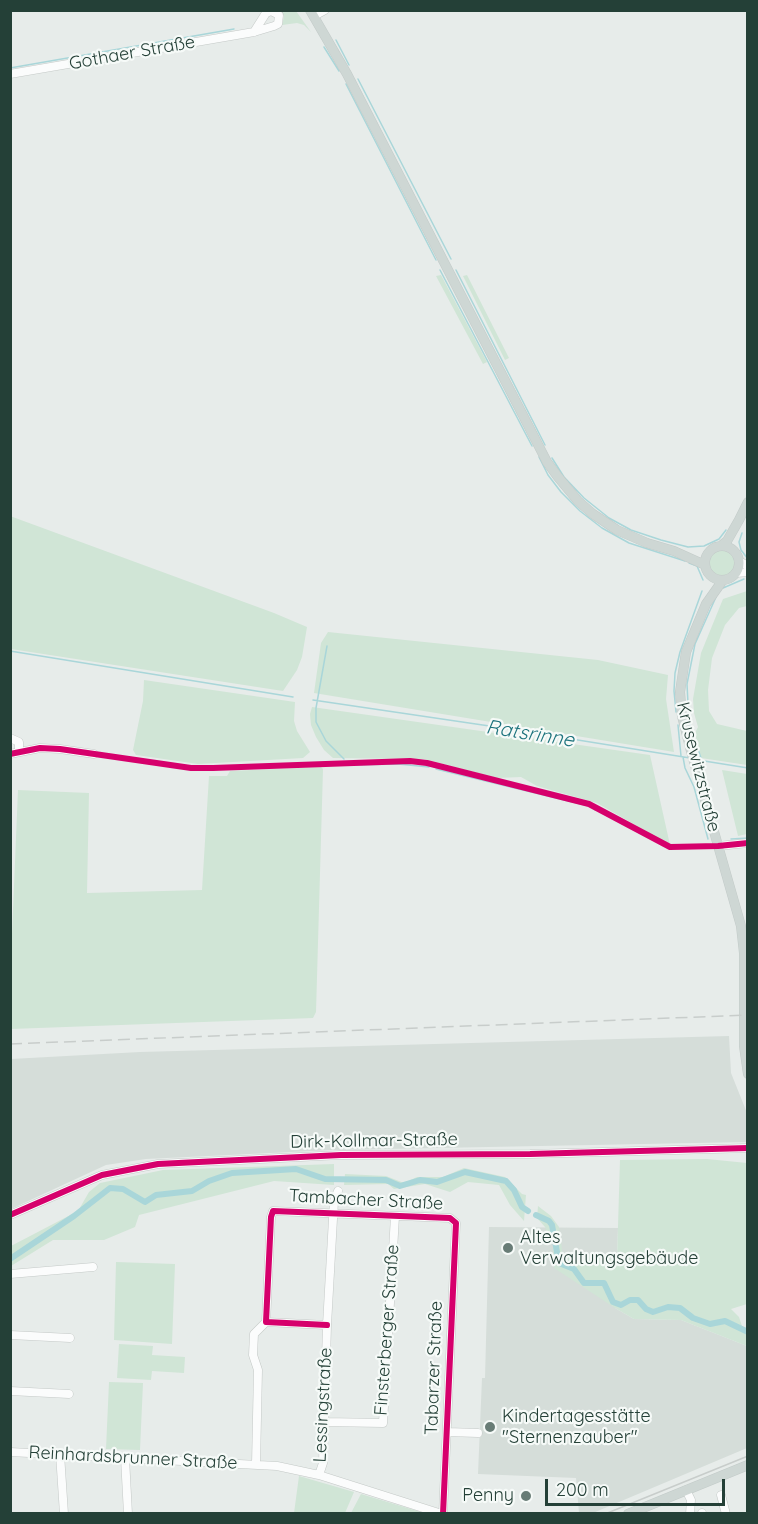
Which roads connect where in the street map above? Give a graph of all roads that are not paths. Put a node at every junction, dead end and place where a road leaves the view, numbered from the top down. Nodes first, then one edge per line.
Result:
1 (325, 10) edge
2 (312, 13) edge
3 (254, 32) dead end
4 (10, 74) edge
5 (747, 501) edge
6 (739, 520) junction
7 (722, 545) junction
8 (734, 550) junction
9 (674, 551) junction
10 (708, 552) junction
11 (743, 563) edge
12 (705, 565) junction
13 (747, 572) edge
14 (736, 573) junction
15 (709, 575) junction
16 (723, 580) junction
17 (706, 604) junction
18 (10, 738) edge
19 (15, 753) edge
20 (94, 754) dead end
21 (747, 843) edge
22 (718, 846) junction
23 (747, 1074) edge
24 (747, 1148) edge
25 (338, 1191) dead end
26 (334, 1214) junction
27 (10, 1215) edge
28 (395, 1216) junction
29 (456, 1223) joint
30 (93, 1267) dead end
31 (10, 1274) edge
32 (266, 1322) junction
33 (327, 1325) junction
34 (10, 1335) edge
35 (70, 1338) dead end
36 (10, 1391) edge
37 (69, 1394) dead end
38 (324, 1422) junction
39 (447, 1432) junction
40 (478, 1433) dead end
41 (10, 1452) edge
42 (60, 1454) junction
43 (125, 1458) junction
44 (256, 1464) junction
45 (747, 1465) edge
46 (319, 1475) junction
47 (686, 1490) junction
48 (721, 1495) dead end
49 (64, 1514) edge
50 (128, 1514) edge
51 (442, 1514) edge
52 (628, 1514) edge
53 (690, 1514) edge
54 (726, 1514) edge

1 - 2 street
2 - 9 main road
3 - 4 street, Gothaer Straße
5 - 6 main road
6 - 7 main road
6 - 8 main road
7 - 8 main road
7 - 10 main road
8 - 11 main road
9 - 10 main road
9 - 12 main road
10 - 12 main road
11 - 14 main road
12 - 15 main road
13 - 14 street
14 - 16 main road
15 - 16 main road
15 - 17 main road
16 - 17 main road
17 - 22 main road, Krusewitzstraße
18 - 19 street
19 - 20 street
21 - 22 street
22 - 23 main road, Krusewitzstraße
24 - 27 street, Dirk-Kollmar-Straße
25 - 26 street, Lessingstraße
26 - 28 street, Tambacher Straße
26 - 32 street, Tambacher Straße
26 - 33 street, Lessingstraße
28 - 29 street, Tambacher Straße
28 - 38 street, Finsterberger Straße
29 - 39 street, Tabarzer Straße
30 - 31 street
32 - 33 street
32 - 44 street, Reinhardsbrunner Straße
33 - 38 street, Lessingstraße
34 - 35 street
36 - 37 street
38 - 46 street, Lessingstraße
39 - 40 street, Tabarzer Straße
39 - 51 street, Tabarzer Straße
41 - 42 street, Reinhardsbrunner Straße
42 - 43 street, Reinhardsbrunner Straße
42 - 49 street
43 - 44 street, Reinhardsbrunner Straße
43 - 50 street
44 - 46 street, Reinhardsbrunner Straße
45 - 47 main road
46 - 51 street, Reinhardsbrunner Straße
47 - 52 main road
47 - 53 street
48 - 54 street

